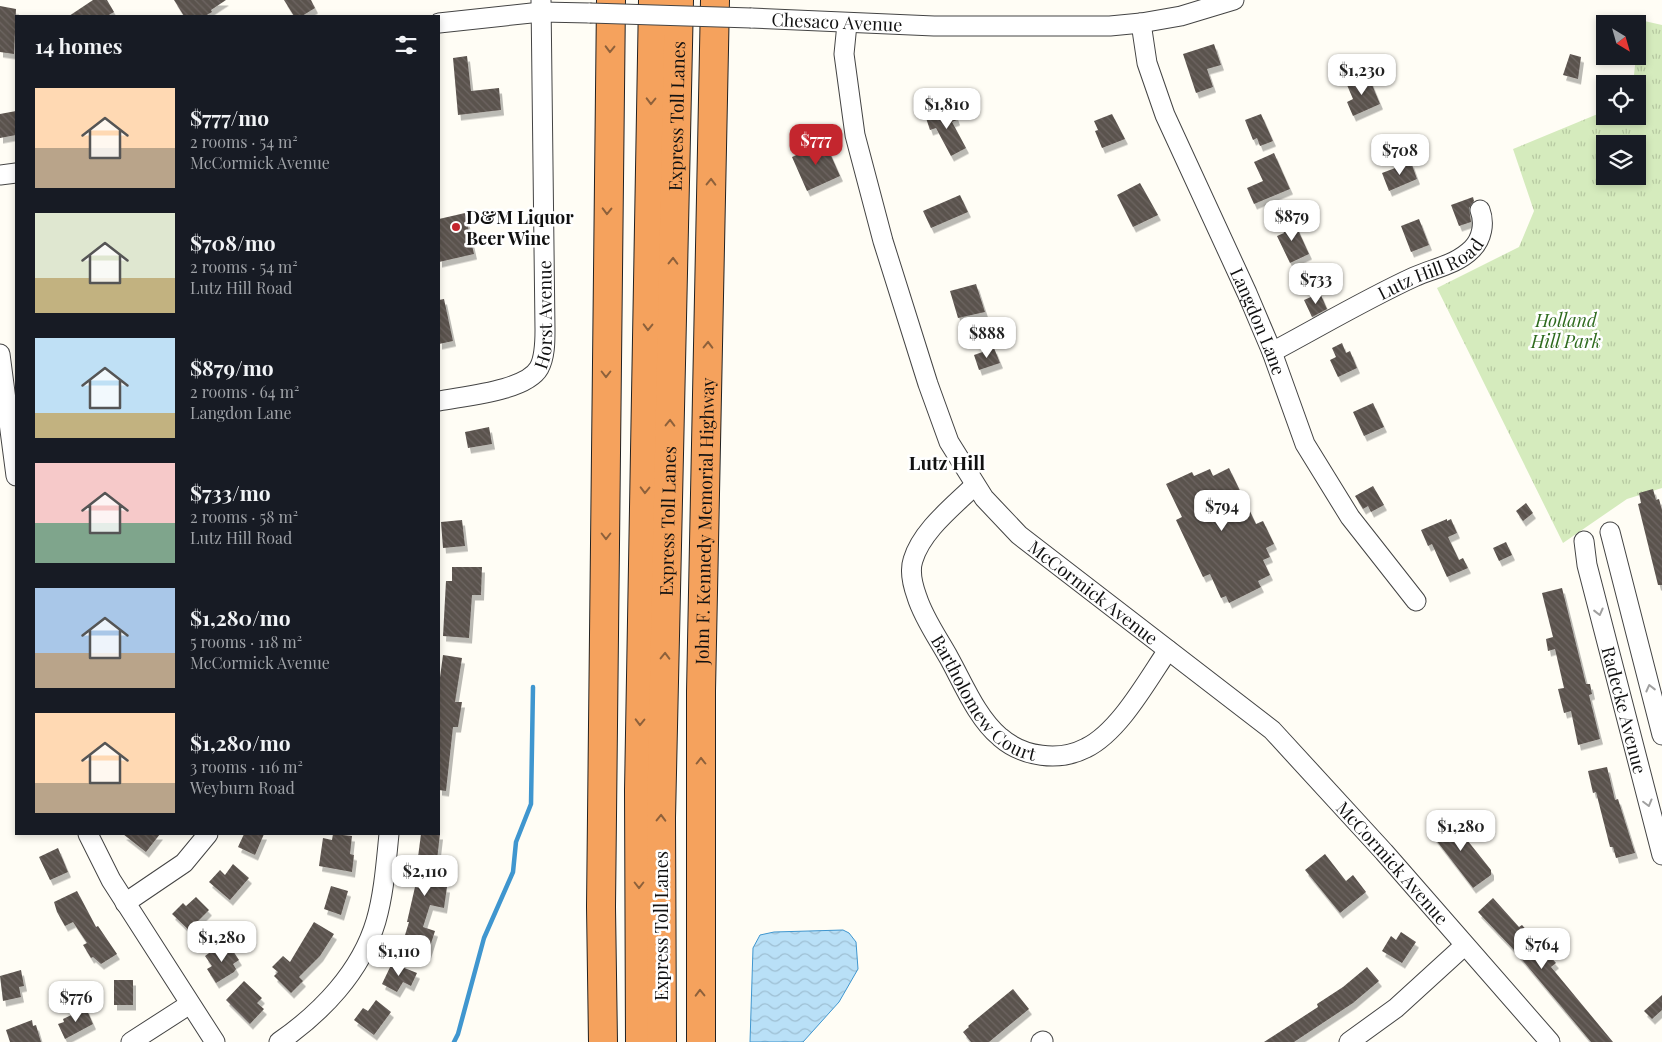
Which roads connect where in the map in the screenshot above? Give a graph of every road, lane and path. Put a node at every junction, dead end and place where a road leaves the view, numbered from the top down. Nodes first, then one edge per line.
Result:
1 (653, 0) edge
2 (679, 0) edge
3 (715, 0) edge
4 (1234, 0) edge
5 (541, 6) edge
6 (600, 7) edge
7 (440, 23) edge
8 (1141, 23) junction
9 (847, 24) junction
10 (15, 173) edge
11 (0, 175) edge
12 (1480, 210) dead end
13 (1272, 352) junction
14 (0, 354) edge
15 (440, 401) edge
16 (15, 467) edge
17 (975, 485) junction
18 (1610, 532) dead end
19 (1584, 541) dead end
20 (1617, 558) junction
21 (1587, 565) junction
22 (1416, 601) dead end
23 (1168, 650) junction
24 (1662, 735) edge
25 (88, 835) edge
26 (207, 835) edge
27 (390, 835) edge
28 (1662, 855) edge
29 (124, 903) junction
30 (1464, 946) junction
31 (190, 1004) junction
32 (131, 1042) edge
33 (215, 1042) edge
34 (279, 1042) edge
35 (603, 1042) edge
36 (640, 1042) edge
37 (662, 1042) edge
38 (701, 1042) edge
39 (1349, 1042) edge
40 (1550, 1042) edge

1 -> 36 highway, Express Toll Lanes
37 -> 2 highway, Express Toll Lanes
38 -> 3 highway, John F. Kennedy Memorial Highway
4 - 8 street, Chesaco Avenue
5 - 6 street, Chesaco Avenue
5 - 7 street, Chesaco Avenue
5 - 15 street, Horst Avenue
6 - 9 street, Chesaco Avenue, bridge
6 -> 35 highway
8 - 9 street, Chesaco Avenue
8 - 13 street, Langdon Lane
9 - 17 street, McCormick Avenue
10 - 11 street
12 - 13 street, Lutz Hill Road
13 - 22 street, Langdon Lane
14 - 16 street
17 - 23 street, McCormick Avenue
17 - 23 street, Bartholomew Court
18 - 20 street, Radecke Avenue
19 - 21 street, Radecke Avenue
20 - 21 street
24 -> 20 street, Radecke Avenue
21 -> 28 street, Radecke Avenue
23 - 30 street, McCormick Avenue
25 - 29 street
26 - 29 street
27 - 34 street
29 - 31 street
30 - 39 street
30 - 40 street, McCormick Avenue
31 - 32 street
31 - 33 street

